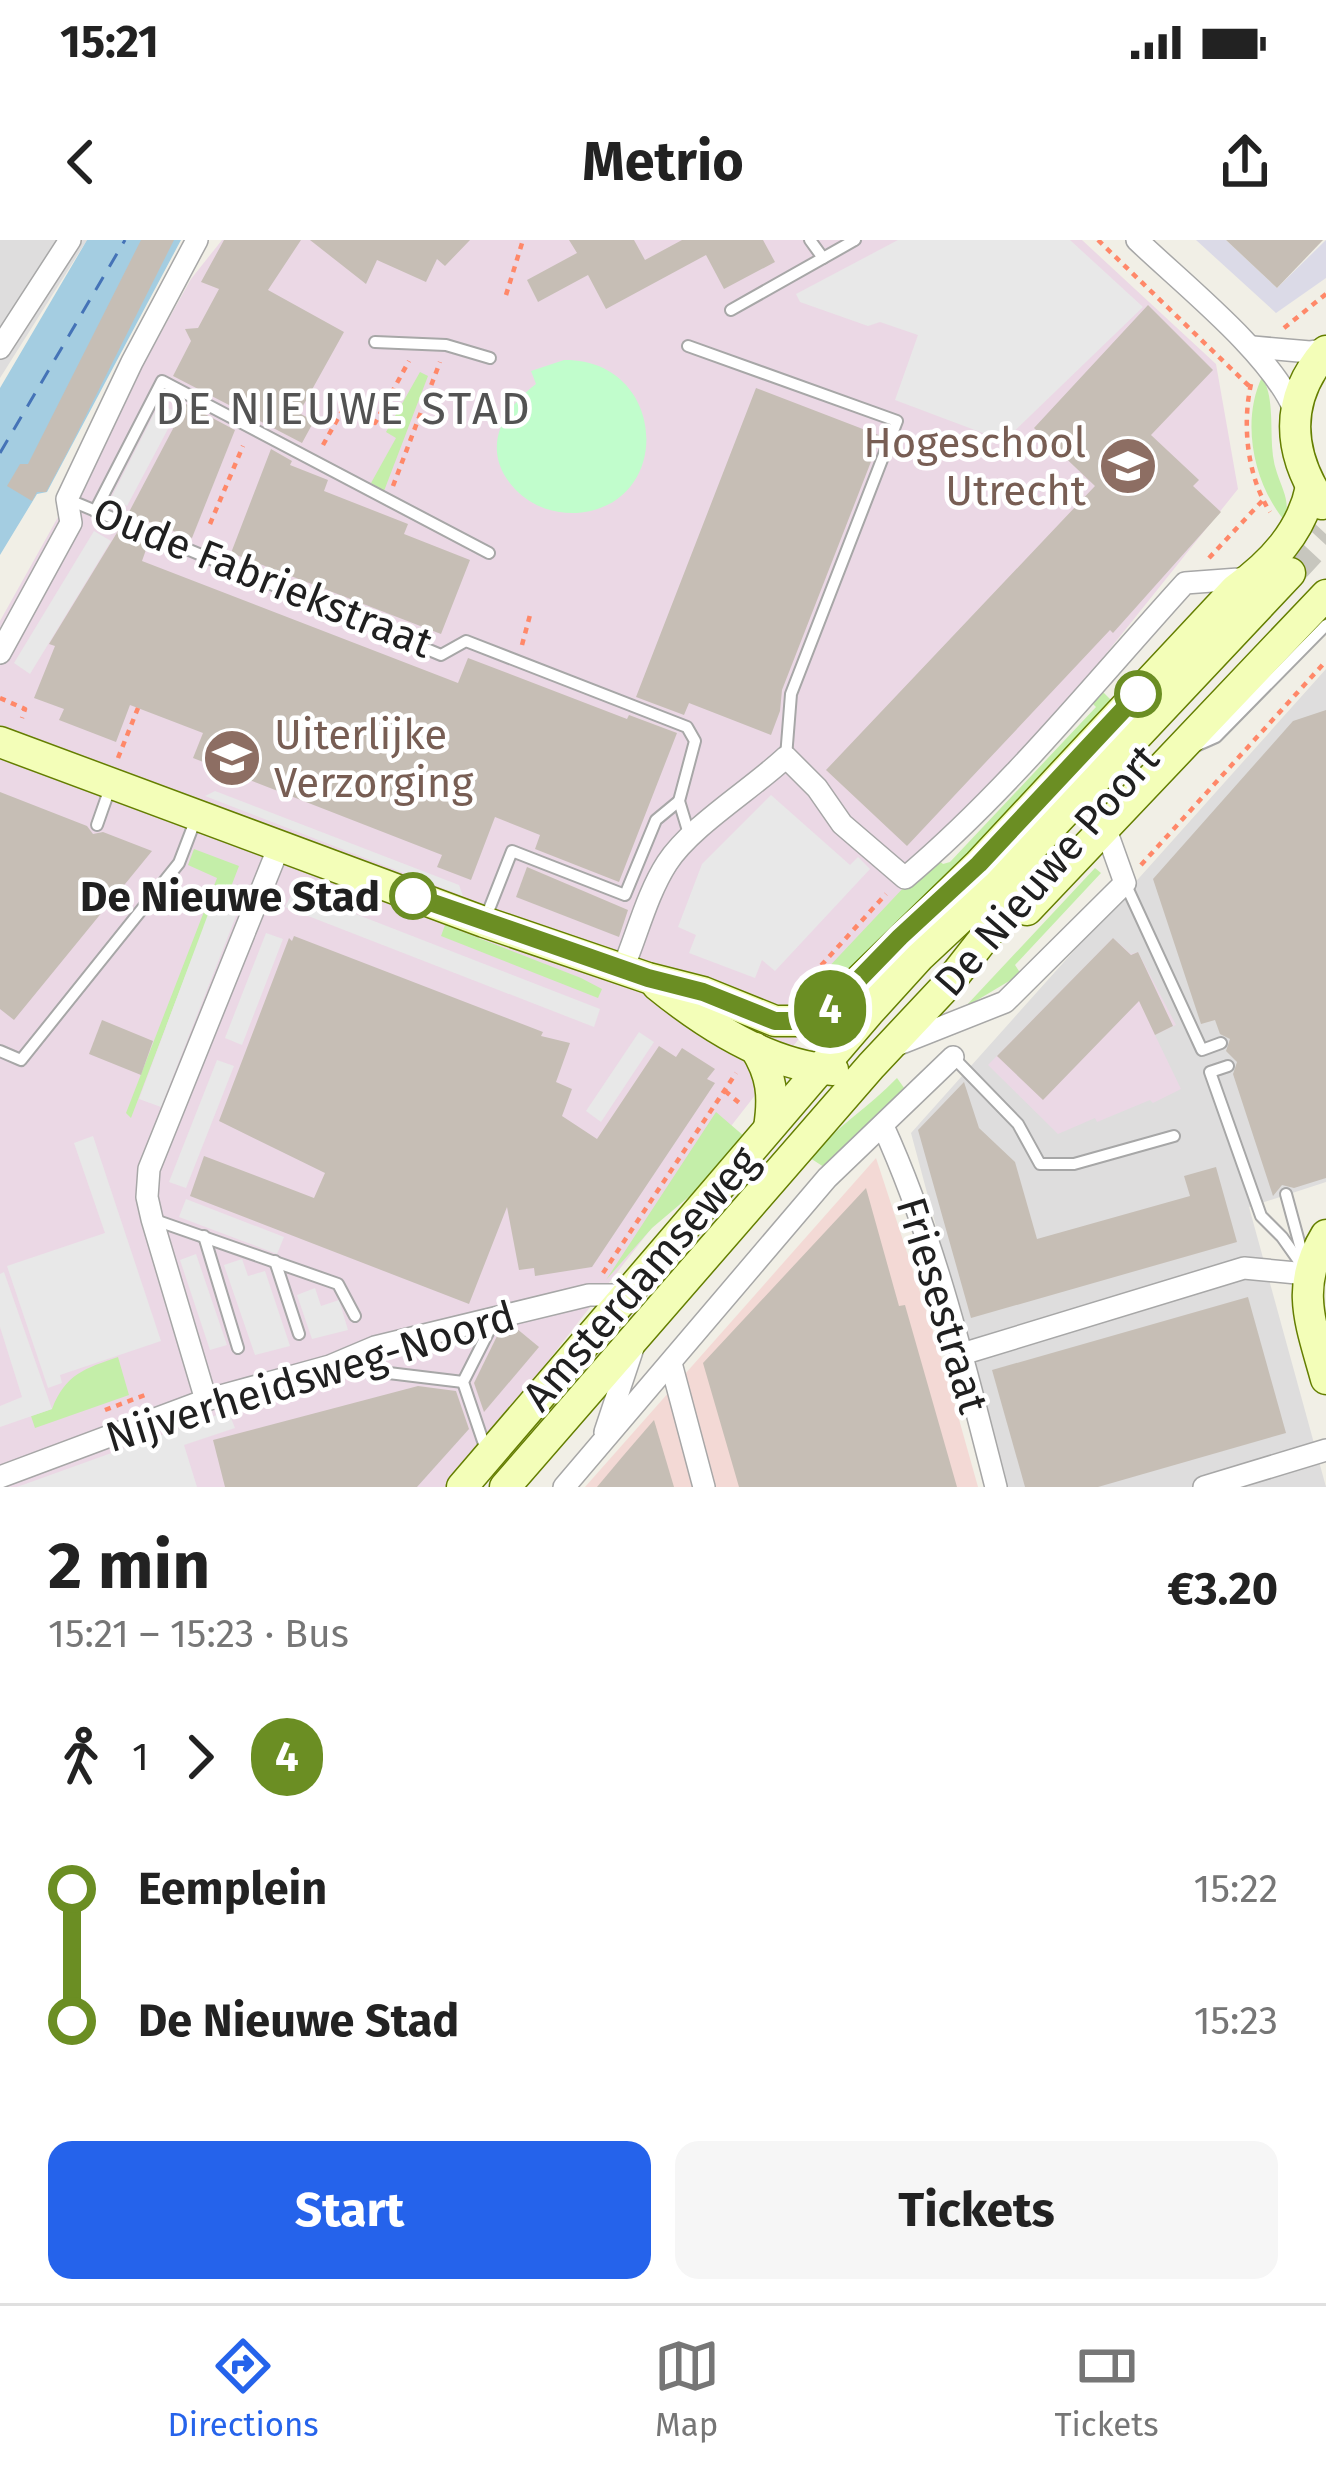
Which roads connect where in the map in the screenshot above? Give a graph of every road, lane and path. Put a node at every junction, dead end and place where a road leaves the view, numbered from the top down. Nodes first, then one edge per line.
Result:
1 (70, 240) edge
2 (197, 240) edge
3 (523, 240) edge
4 (810, 240) edge
5 (855, 240) edge
6 (1098, 240) edge
7 (1137, 240) edge
8 (823, 258) junction
9 (506, 295) dead end
10 (731, 310) dead end
11 (375, 342) dead end
12 (418, 344) junction
13 (446, 345) junction
14 (688, 346) dead end
15 (1253, 347) junction
16 (0, 348) edge
17 (1326, 350) edge
18 (490, 358) dead end
19 (1250, 388) dead end
20 (1294, 409) junction
21 (251, 427) junction
22 (314, 461) junction
23 (1319, 498) edge
24 (68, 499) junction
25 (388, 499) junction
26 (1263, 500) dead end
27 (95, 511) junction
28 (210, 524) dead end
29 (488, 553) dead end
30 (1252, 578) junction
31 (1186, 583) junction
32 (1306, 585) edge
33 (530, 615) dead end
34 (1326, 625) edge
35 (0, 653) edge
36 (1326, 661) edge
37 (518, 662) junction
38 (138, 708) dead end
39 (0, 742) edge
40 (786, 757) junction
41 (1171, 758) junction
42 (111, 781) junction
43 (679, 801) junction
44 (198, 812) junction
45 (97, 825) dead end
46 (1105, 827) junction
47 (690, 837) junction
48 (280, 844) junction
49 (979, 864) junction
50 (905, 878) junction
51 (1125, 883) junction
52 (484, 922) junction
53 (920, 956) junction
54 (635, 973) junction
55 (948, 984) junction
56 (790, 1021) junction
57 (1221, 1043) dead end
58 (755, 1048) junction
59 (0, 1052) edge
60 (879, 1057) junction
61 (953, 1057) joint
62 (1228, 1066) dead end
63 (820, 1069) junction
64 (725, 1091) dead end
65 (883, 1126) junction
66 (769, 1128) junction
67 (1174, 1136) dead end
68 (1286, 1194) dead end
69 (152, 1219) junction
70 (204, 1236) junction
71 (1319, 1251) edge
72 (275, 1261) junction
73 (589, 1295) junction
74 (624, 1295) junction
75 (355, 1316) dead end
76 (496, 1318) junction
77 (639, 1331) junction
78 (298, 1334) dead end
79 (238, 1348) dead end
80 (962, 1354) junction
81 (671, 1363) junction
82 (330, 1366) junction
83 (1326, 1379) edge
84 (463, 1382) junction
85 (206, 1400) junction
86 (602, 1444) junction
87 (1326, 1450) edge
88 (488, 1456) junction
89 (0, 1477) edge
90 (462, 1487) edge
91 (505, 1487) edge
92 (564, 1487) edge
93 (704, 1487) edge
94 (996, 1487) edge
95 (1204, 1487) edge

1 - 16 street
2 - 24 street
3 - 9 path
4 - 8 lane
5 - 8 lane
6 - 19 path
7 - 15 street
8 - 10 lane
11 - 12 lane
12 - 13 lane
12 - 22 path
13 - 18 lane
13 - 25 path
14 - 40 lane
15 - 17 street
15 - 20 street
17 - 20 main road
20 - 23 main road, De Nieuwe Poort
21 - 22 lane
21 - 27 lane
21 - 28 path
22 - 25 lane
23 - 30 main road, De Nieuwe Poort
24 - 27 lane, Oude Fabriekstraat
24 - 35 street
25 - 29 lane
26 - 31 path
27 - 37 lane, Oude Fabriekstraat
30 - 31 street
30 - 49 main road, De Nieuwe Poort
31 - 50 street, De Nieuwe Poort
32 - 41 main road, De Nieuwe Poort
32 - 53 main road, De Nieuwe Poort
32 - 55 main road, De Nieuwe Poort
33 - 37 path
34 - 41 lane, De Nieuwe Poort
36 - 51 path, De Nieuwe Poort
37 - 43 lane, Oude Fabriekstraat
38 - 42 path
39 - 42 main road
40 - 47 street
40 - 50 street
41 - 46 main road, De Nieuwe Poort
42 - 44 main road
42 - 45 lane
43 - 47 lane
43 - 52 lane
44 - 48 main road
44 - 59 lane
46 - 51 street
46 - 55 main road, De Nieuwe Poort
47 - 54 street
48 - 52 main road
48 - 69 street
49 - 53 main road
49 - 56 main road, De Nieuwe Poort
50 - 56 path
51 - 57 lane
51 - 60 street, De Nieuwe Poort
52 - 54 main road
53 - 63 main road, De Nieuwe Poort
54 - 56 main road
54 - 58 main road
55 - 60 main road, De Nieuwe Poort
58 - 63 main road
58 - 66 main road
60 - 63 main road
60 - 77 main road, Amsterdamseweg
61 - 65 street, Amsterdamseweg
61 - 67 lane
62 - 71 lane
63 - 66 main road, Amsterdamseweg
64 - 73 path, Amsterdamseweg
65 - 80 street, Friesestraat
65 - 81 street, Amsterdamseweg
66 - 74 main road, Amsterdamseweg
68 - 71 lane
69 - 70 lane
69 - 85 street
70 - 72 lane
70 - 79 lane
71 - 80 street
71 - 83 main road
72 - 75 lane
72 - 78 lane
73 - 74 street, Nijverheidsweg-Noord
73 - 76 street, Nijverheidsweg-Noord
74 - 88 main road, Amsterdamseweg
76 - 82 street, Nijverheidsweg-Noord
76 - 84 lane
77 - 86 street, Amsterdamseweg
77 - 91 main road, Amsterdamseweg
80 - 94 street, Friesestraat
81 - 86 street, Amsterdamseweg
81 - 93 street
82 - 84 lane
82 - 85 street, Nijverheidsweg-Noord
84 - 88 lane
85 - 89 street, Nijverheidsweg-Noord
86 - 92 street, Amsterdamseweg
87 - 95 street
88 - 90 main road, Amsterdamseweg

